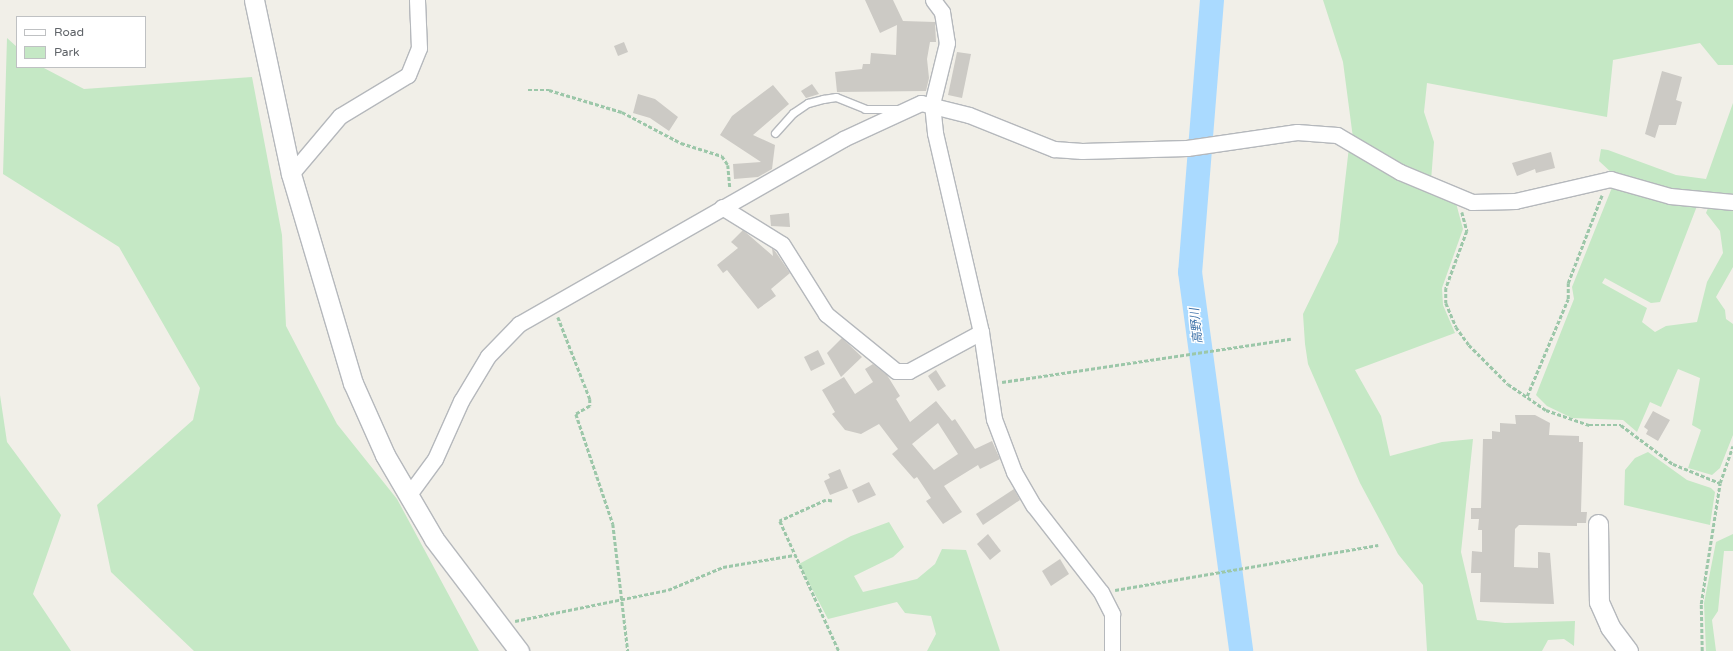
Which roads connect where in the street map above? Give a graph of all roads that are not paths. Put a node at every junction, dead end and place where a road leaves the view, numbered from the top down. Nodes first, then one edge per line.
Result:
1 (254, 0) edge
2 (417, 0) edge
3 (933, 0) edge
4 (932, 104) junction
5 (901, 109) junction
6 (775, 133) dead end
7 (291, 174) junction
8 (1733, 202) edge
9 (727, 204) junction
10 (981, 332) junction
11 (410, 493) junction
12 (1598, 524) dead end
13 (519, 651) edge
14 (1112, 651) edge
15 (1628, 651) edge

1 - 7 street
2 - 7 street
3 - 4 street
4 - 5 street
4 - 8 street
4 - 10 street
5 - 6 lane
5 - 9 street
7 - 11 street
9 - 10 street
9 - 11 street
10 - 14 street
11 - 13 street
12 - 15 street

